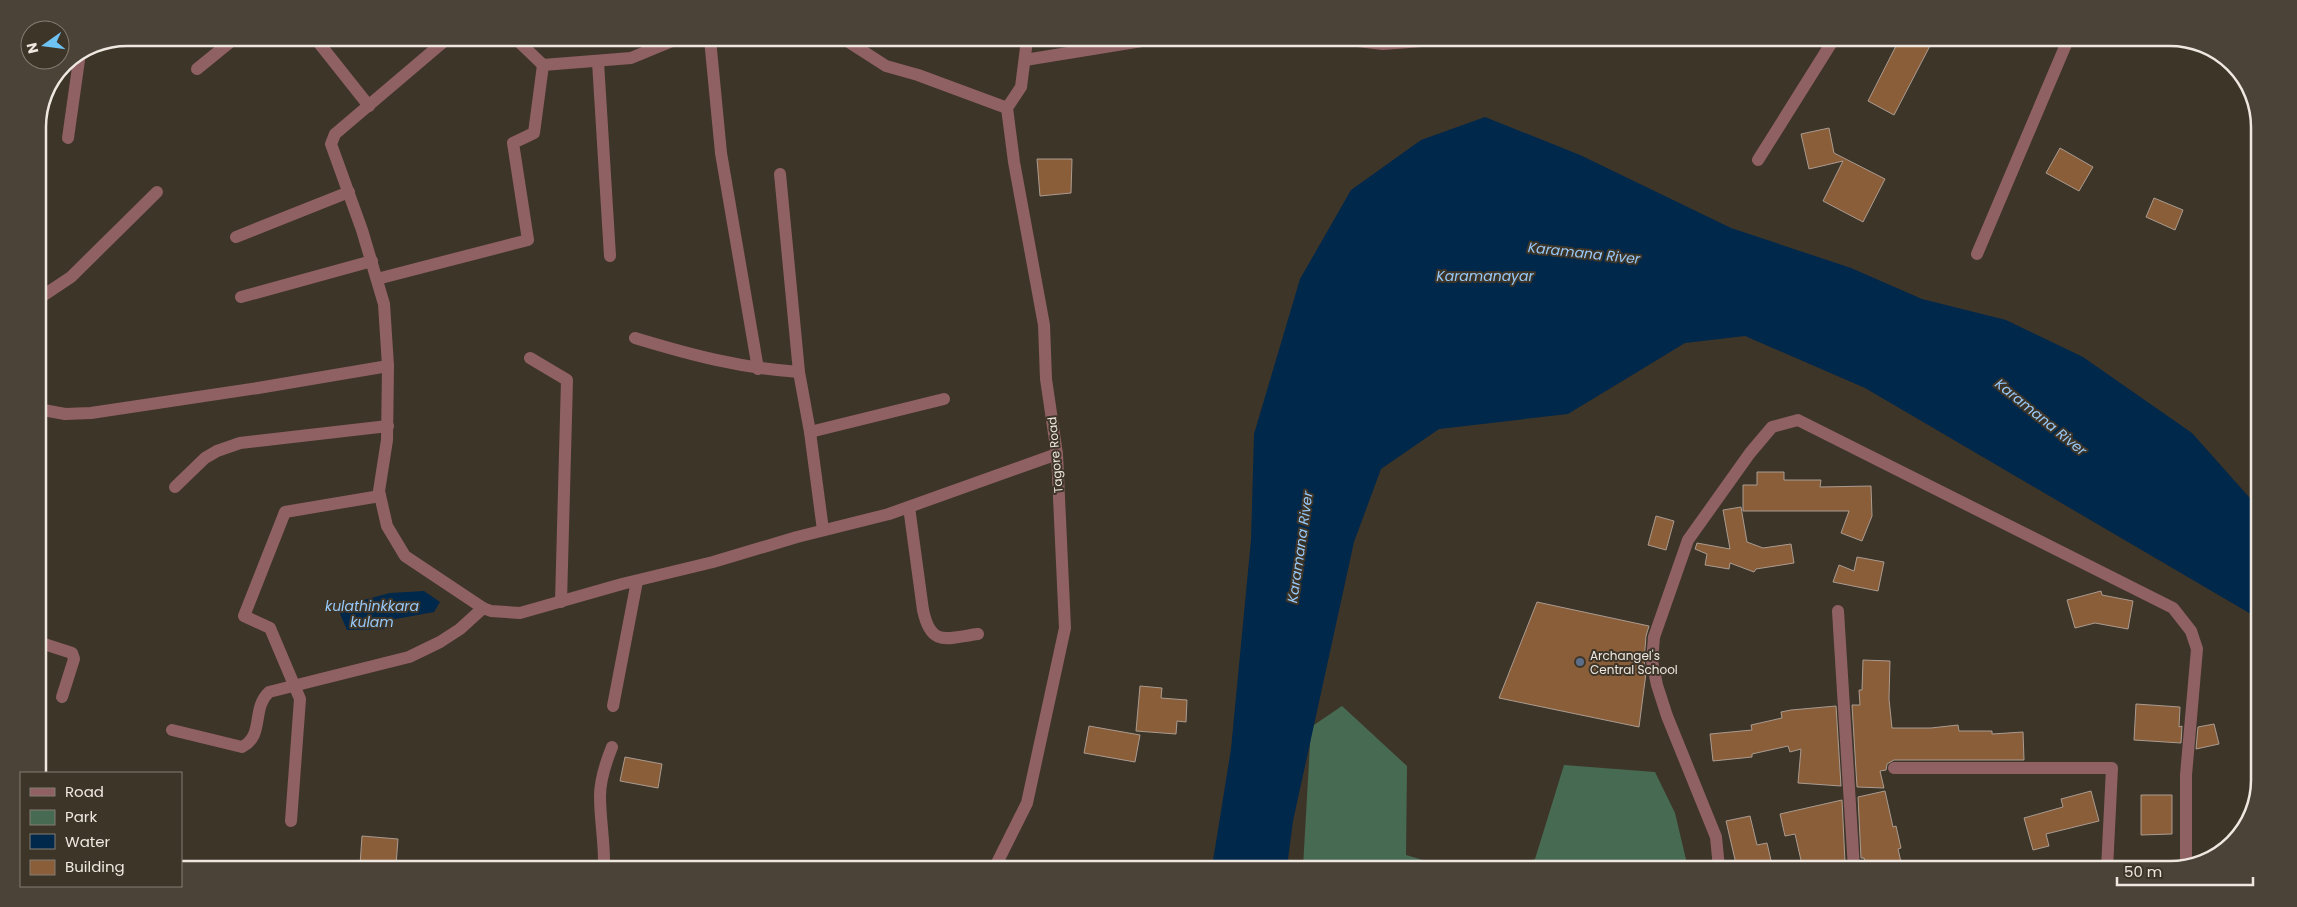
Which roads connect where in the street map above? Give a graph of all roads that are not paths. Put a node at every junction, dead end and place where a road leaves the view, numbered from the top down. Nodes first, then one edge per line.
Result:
1 (225, 46) edge
2 (321, 46) edge
3 (439, 46) edge
4 (523, 46) edge
5 (660, 46) edge
6 (711, 46) edge
7 (854, 46) edge
8 (866, 46) edge
9 (1026, 46) edge
10 (1111, 46) edge
11 (1829, 46) edge
12 (2065, 46) edge
13 (868, 56) junction
14 (1025, 60) junction
15 (598, 62) junction
16 (79, 63) edge
17 (543, 65) junction
18 (196, 69) dead end
19 (369, 106) junction
20 (1007, 108) junction
21 (68, 138) dead end
22 (1758, 160) dead end
23 (780, 174) dead end
24 (157, 192) dead end
25 (349, 192) junction
26 (236, 237) dead end
27 (1977, 254) dead end
28 (610, 256) dead end
29 (372, 261) junction
30 (377, 279) junction
31 (46, 294) edge
32 (240, 297) dead end
33 (634, 338) dead end
34 (530, 358) dead end
35 (388, 366) junction
36 (758, 369) junction
37 (799, 372) junction
38 (944, 398) dead end
39 (46, 410) edge
40 (388, 426) junction
41 (810, 432) junction
42 (1057, 454) junction
43 (175, 487) dead end
44 (380, 496) junction
45 (909, 507) junction
46 (823, 530) junction
47 (637, 581) junction
48 (561, 602) junction
49 (483, 608) junction
50 (1838, 611) dead end
51 (978, 634) dead end
52 (46, 645) edge
53 (295, 686) junction
54 (62, 697) dead end
55 (613, 706) dead end
56 (172, 730) dead end
57 (612, 747) dead end
58 (1894, 768) dead end
59 (290, 821) dead end
60 (2186, 859) edge
61 (604, 861) edge
62 (998, 861) edge
63 (1719, 861) edge
64 (1854, 861) edge
65 (2107, 861) edge

1 - 18 street
2 - 19 street
3 - 19 street
4 - 17 street
5 - 15 street
6 - 36 street
7 - 13 street
8 - 13 street
9 - 14 street
10 - 14 street
11 - 22 street
12 - 27 street
13 - 20 street
14 - 20 street
15 - 17 street
15 - 28 street
16 - 21 street
17 - 30 street
19 - 25 street
20 - 42 street, Tagore Road
23 - 37 street
24 - 31 street
25 - 26 street
25 - 29 street
29 - 30 street
29 - 32 street
30 - 35 street
33 - 36 street
34 - 48 street
35 - 39 street
35 - 40 street
36 - 37 street
37 - 41 street
38 - 41 street
40 - 43 street
40 - 44 street
41 - 46 street
42 - 45 street
42 - 62 street, Tagore Road
44 - 49 street
44 - 53 street
45 - 46 street
45 - 51 street
46 - 47 street
47 - 48 street
47 - 55 street
48 - 49 street
49 - 53 street
50 - 64 street
52 - 54 street
53 - 56 street
53 - 59 street
57 - 61 street
58 - 65 street
60 - 63 street

